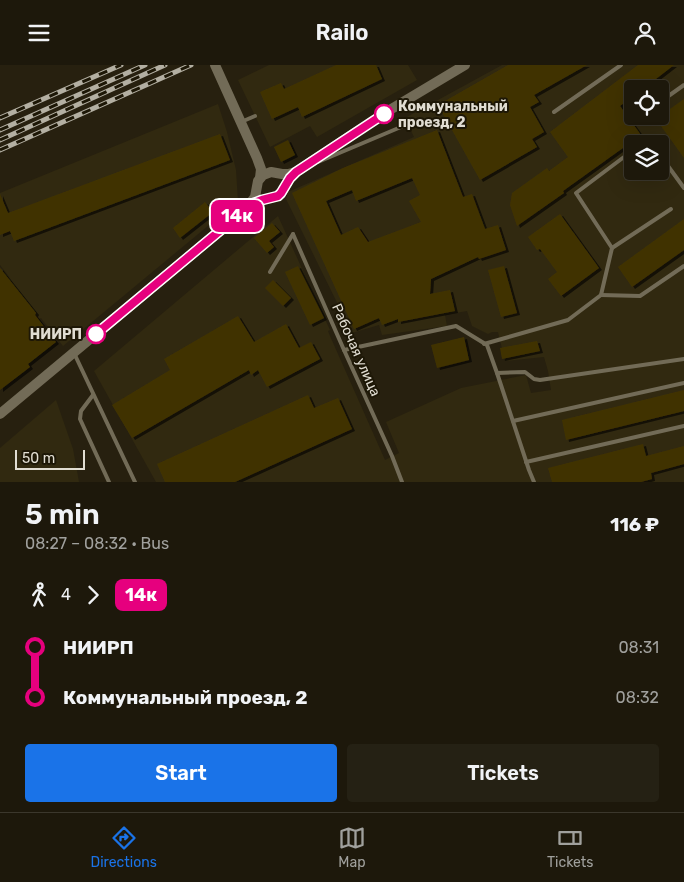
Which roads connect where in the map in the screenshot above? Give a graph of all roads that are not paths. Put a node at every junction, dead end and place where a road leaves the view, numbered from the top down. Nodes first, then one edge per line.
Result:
1 (215, 65) edge
2 (465, 65) edge
3 (620, 65) edge
4 (684, 85) edge
5 (669, 96) edge
6 (554, 112) dead end
7 (255, 116) dead end
8 (241, 123) junction
9 (408, 124) dead end
10 (624, 157) edge
11 (257, 158) junction
12 (669, 167) edge
13 (300, 169) junction
14 (273, 173) junction
15 (259, 181) junction
16 (684, 188) edge
17 (283, 190) junction
18 (270, 199) junction
19 (246, 209) junction
20 (671, 209) dead end
21 (612, 248) junction
22 (684, 266) edge
23 (270, 272) dead end
24 (601, 295) junction
25 (484, 344) junction
26 (344, 350) junction
27 (73, 353) junction
28 (684, 359) edge
29 (497, 373) junction
30 (684, 383) edge
31 (93, 395) junction
32 (0, 413) edge
33 (512, 421) junction
34 (684, 426) edge
35 (526, 461) junction
36 (110, 482) edge
37 (135, 482) edge
38 (402, 482) edge
39 (534, 482) edge

1 - 8 street
2 - 13 street
3 - 6 lane
4 - 5 lane
7 - 8 lane
8 - 11 street
9 - 13 lane
10 - 21 lane
11 - 14 street
11 - 15 street
12 - 16 lane
13 - 14 street
13 - 17 street
14 - 15 street
14 - 17 street
15 - 18 street
15 - 19 street
17 - 18 street
18 - 19 street
19 - 27 street
20 - 21 lane
21 - 24 lane
22 - 24 lane
23 - 26 lane, Рабочая улица
24 - 25 lane
25 - 26 lane
25 - 29 lane
26 - 38 lane, Рабочая улица
27 - 31 lane
27 - 32 street
28 - 29 lane
29 - 33 lane
30 - 33 lane
31 - 36 lane
31 - 37 lane
33 - 35 lane
34 - 35 lane
35 - 39 lane

